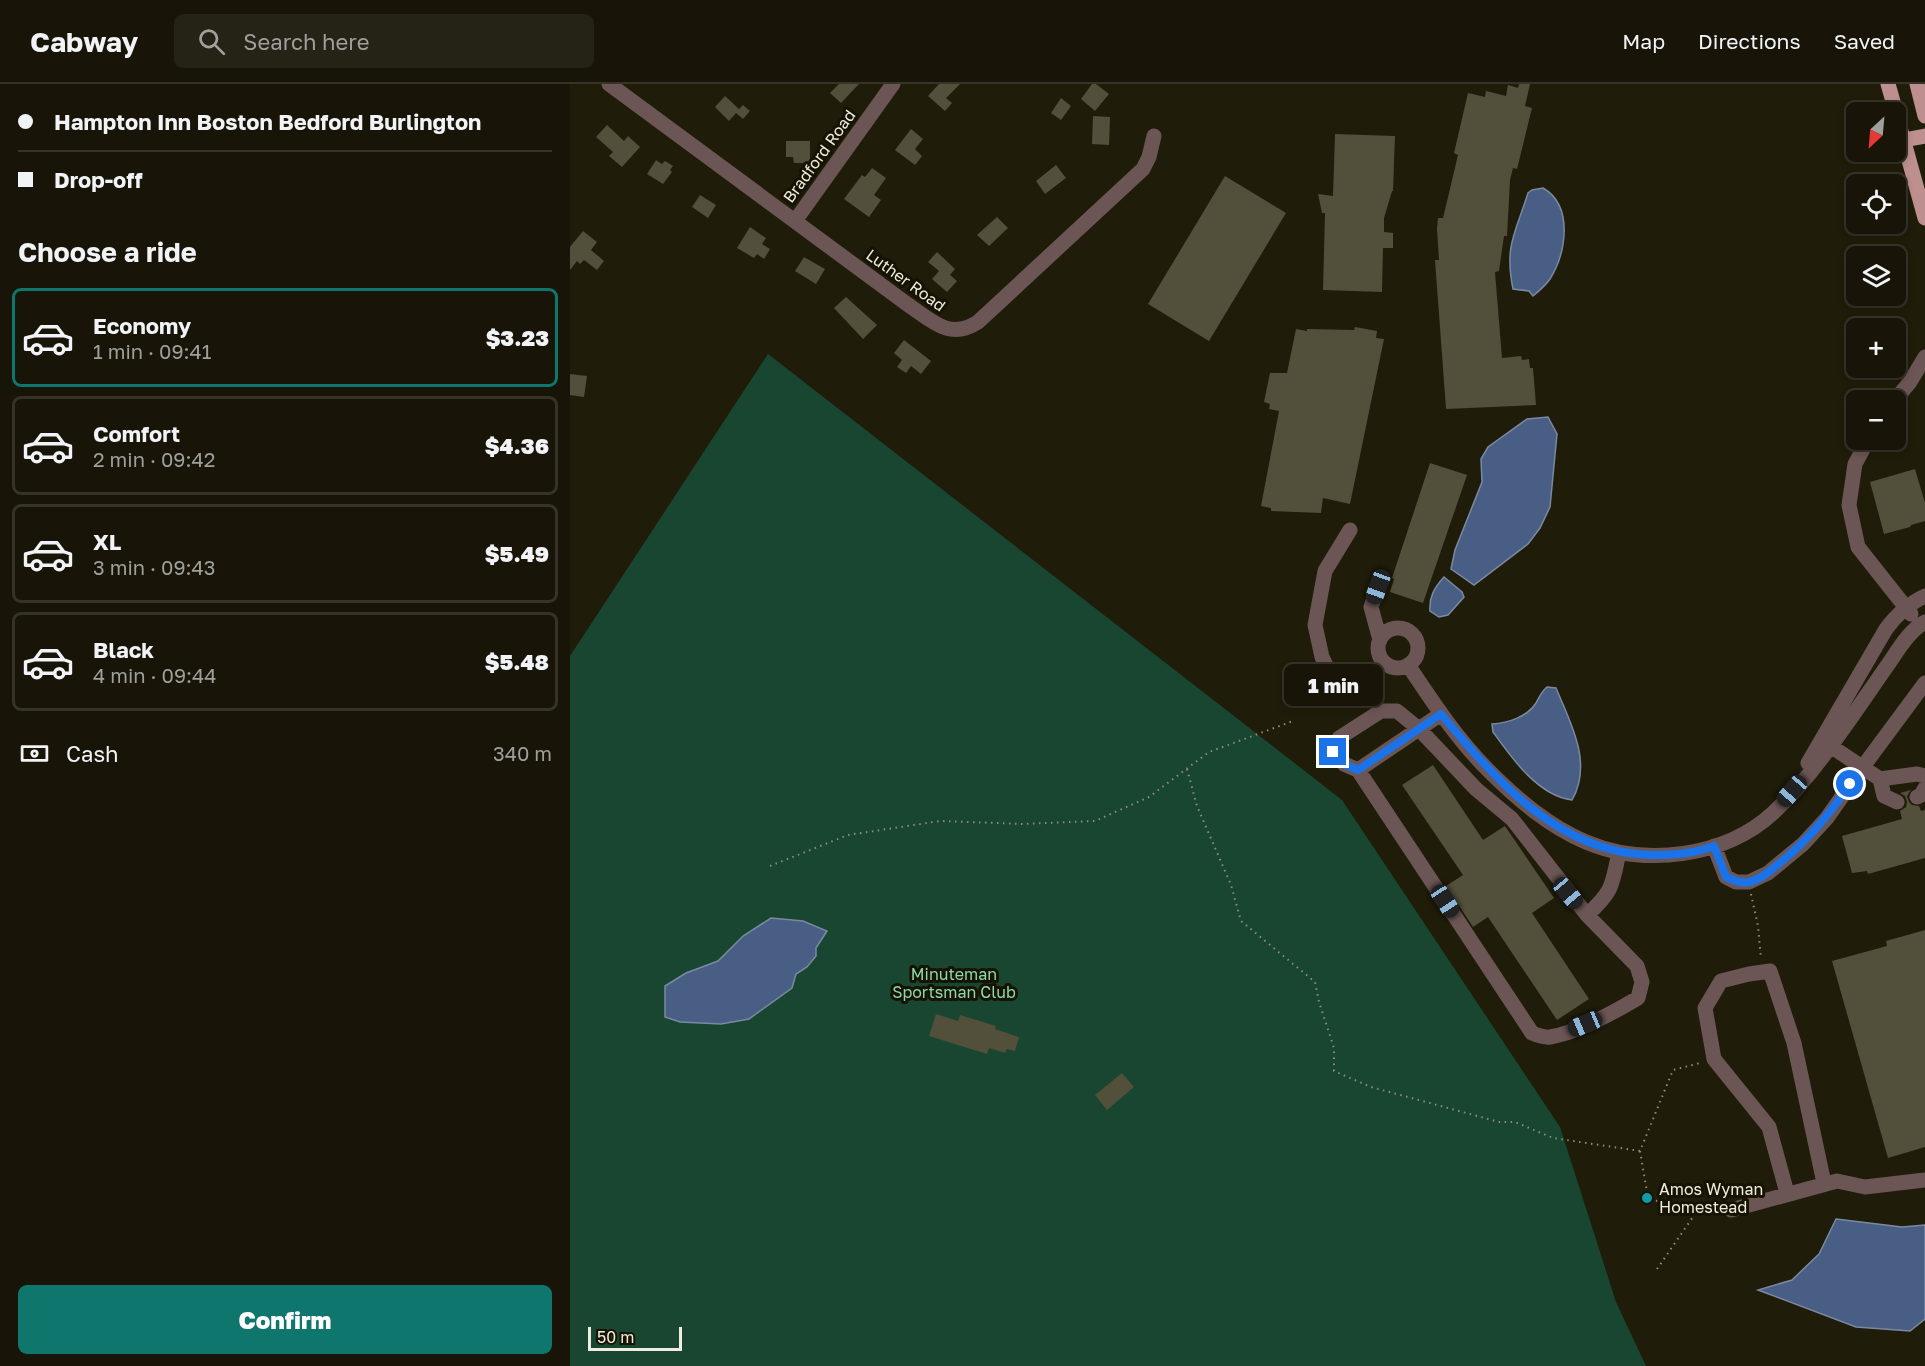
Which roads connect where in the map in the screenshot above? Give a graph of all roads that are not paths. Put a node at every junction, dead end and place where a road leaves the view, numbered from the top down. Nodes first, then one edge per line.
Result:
1 (609, 84) edge
2 (893, 84) edge
3 (1888, 84) edge
4 (1917, 84) edge
5 (1893, 102) edge
6 (1925, 116) edge
7 (1154, 136) dead end
8 (1925, 136) edge
9 (1906, 140) edge
10 (1906, 147) edge
11 (1925, 218) edge
12 (795, 221) junction
13 (1925, 357) edge
14 (1902, 390) edge
15 (1863, 450) edge
16 (1350, 530) dead end
17 (1378, 587) dead end
18 (1925, 596) edge
19 (1906, 607) junction
20 (1922, 624) edge
21 (1380, 640) junction
22 (1408, 666) junction
23 (1925, 683) edge
24 (1338, 691) dead end
25 (1441, 714) junction
26 (1419, 729) junction
27 (1825, 743) junction
28 (1862, 768) junction
29 (1358, 770) junction
30 (1925, 776) edge
31 (1880, 779) junction
32 (1897, 802) dead end
33 (1714, 846) junction
34 (1619, 852) junction
35 (1587, 915) junction
36 (1925, 1180) edge
37 (1824, 1183) junction
38 (1787, 1193) junction
39 (1731, 1209) road end

1 - 12 street, Luther Road
2 - 12 street, Bradford Road
3 - 5 main road
4 - 6 main road
7 - 12 street, Luther Road
8 - 9 main road
10 - 11 main road
13 - 14 street
15 - 19 street
16 - 24 street
17 - 21 street
18 - 19 street
19 - 20 street
19 - 27 street
20 - 27 street
21 - 22 street
21 - 22 street
22 - 25 street
23 - 28 street
25 - 26 street
25 - 34 street
26 - 29 street
26 - 29 street
26 - 35 street
27 - 28 street
27 - 33 street
28 - 31 street
28 - 33 street
29 - 35 street
30 - 31 street
31 - 32 street
33 - 34 street
34 - 35 street
36 - 37 street
37 - 38 street
37 - 38 street
38 - 39 street

